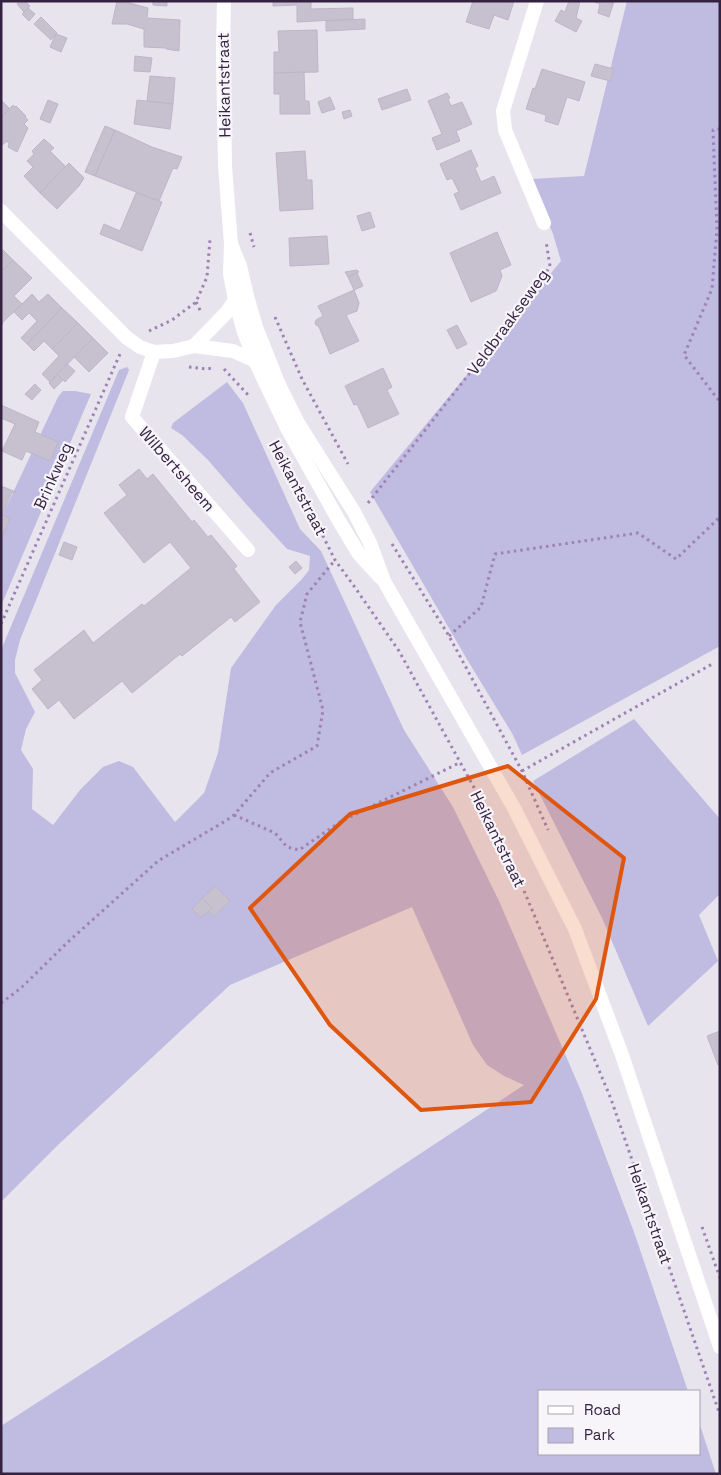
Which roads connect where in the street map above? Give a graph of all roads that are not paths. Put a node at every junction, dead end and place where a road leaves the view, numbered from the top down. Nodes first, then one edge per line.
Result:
1 (224, 1) edge
2 (537, 1) edge
3 (1, 211) edge
4 (544, 223) road end
5 (231, 244) junction
6 (235, 300) junction
7 (194, 346) junction
8 (154, 352) junction
9 (255, 361) junction
10 (248, 550) dead end
11 (384, 581) junction
12 (720, 1347) edge

1 - 5 street, Heikantstraat
2 - 4 street
3 - 8 street
5 - 6 street, Heikantstraat
5 - 11 street, Heikantstraat
6 - 7 street
6 - 9 street, Heikantstraat
7 - 8 street
7 - 9 street
8 - 10 street, Wilbertsheem
9 - 11 street, Heikantstraat
11 - 12 street, Heikantstraat

